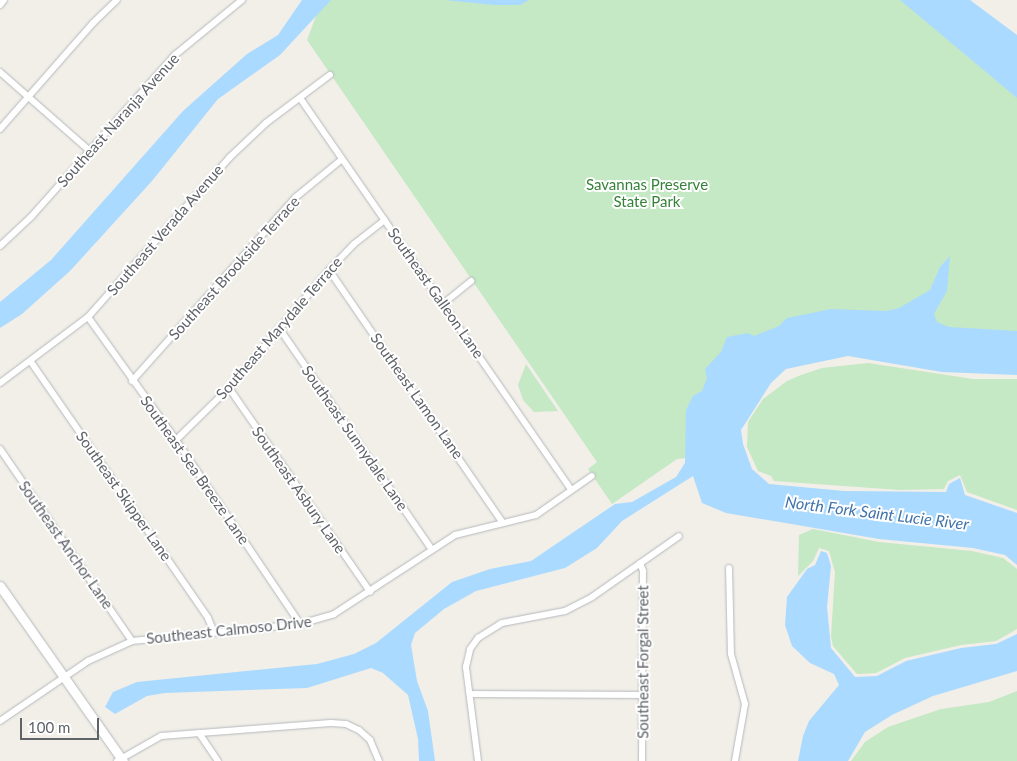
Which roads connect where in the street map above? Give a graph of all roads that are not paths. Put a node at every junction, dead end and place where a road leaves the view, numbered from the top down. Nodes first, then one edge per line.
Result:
1 (4, 0) edge
2 (117, 0) edge
3 (242, 0) edge
4 (0, 5) edge
5 (0, 72) edge
6 (330, 76) dead end
7 (29, 96) junction
8 (300, 98) junction
9 (0, 129) edge
10 (90, 151) junction
11 (341, 160) junction
12 (385, 220) junction
13 (0, 246) edge
14 (329, 270) junction
15 (471, 282) dead end
16 (444, 303) junction
17 (88, 317) junction
18 (279, 328) junction
19 (30, 362) junction
20 (132, 381) junction
21 (0, 383) edge
22 (229, 388) junction
23 (176, 440) junction
24 (0, 449) edge
25 (592, 476) dead end
26 (571, 489) junction
27 (503, 523) junction
28 (679, 536) dead end
29 (431, 548) junction
30 (640, 562) junction
31 (729, 568) dead end
32 (0, 586) edge
33 (370, 592) junction
34 (300, 624) junction
35 (214, 632) junction
36 (132, 641) junction
37 (64, 678) junction
38 (470, 694) junction
39 (643, 695) junction
40 (0, 720) edge
41 (199, 733) junction
42 (120, 760) edge
43 (218, 761) edge
44 (379, 761) edge
45 (478, 761) edge
46 (642, 761) edge
47 (735, 761) edge

1 - 4 street
2 - 7 street
3 - 10 street, Southeast Naranja Avenue
5 - 7 street
6 - 8 street, Southeast Verada Avenue
7 - 9 street
7 - 10 street
8 - 11 street, Southeast Galleon Lane
8 - 17 street, Southeast Verada Avenue
10 - 13 street, Southeast Naranja Avenue
11 - 12 street, Southeast Galleon Lane
11 - 20 street, Southeast Brookside Terrace
12 - 14 street, Southeast Marydale Terrace
12 - 16 street, Southeast Galleon Lane
14 - 18 street, Southeast Marydale Terrace
14 - 27 street, Southeast Lamon Lane
15 - 16 street
16 - 26 street, Southeast Galleon Lane
17 - 19 street, Southeast Verada Avenue
17 - 20 street, Southeast Sea Breeze Lane
18 - 22 street, Southeast Marydale Terrace
18 - 29 street, Southeast Sunnydale Lane
19 - 21 street, Southeast Verada Avenue
19 - 35 street, Southeast Skipper Lane
20 - 23 street, Southeast Sea Breeze Lane
22 - 23 street, Southeast Marydale Terrace
22 - 33 street, Southeast Asbury Lane
23 - 34 street, Southeast Sea Breeze Lane
24 - 36 street, Southeast Anchor Lane
25 - 26 street, Southeast Calmoso Drive
26 - 27 street, Southeast Calmoso Drive
27 - 29 street, Southeast Calmoso Drive
28 - 30 street
29 - 33 street, Southeast Calmoso Drive
30 - 38 street
30 - 39 street, Southeast Forgal Street
31 - 47 street
32 - 37 street
33 - 34 street, Southeast Calmoso Drive
34 - 35 street, Southeast Calmoso Drive
35 - 36 street, Southeast Calmoso Drive
36 - 37 street, Southeast Calmoso Drive
37 - 40 street, Southeast Calmoso Drive
37 - 42 street
38 - 39 street
38 - 45 street
39 - 46 street, Southeast Forgal Street
41 - 42 street
41 - 43 street
41 - 44 street

